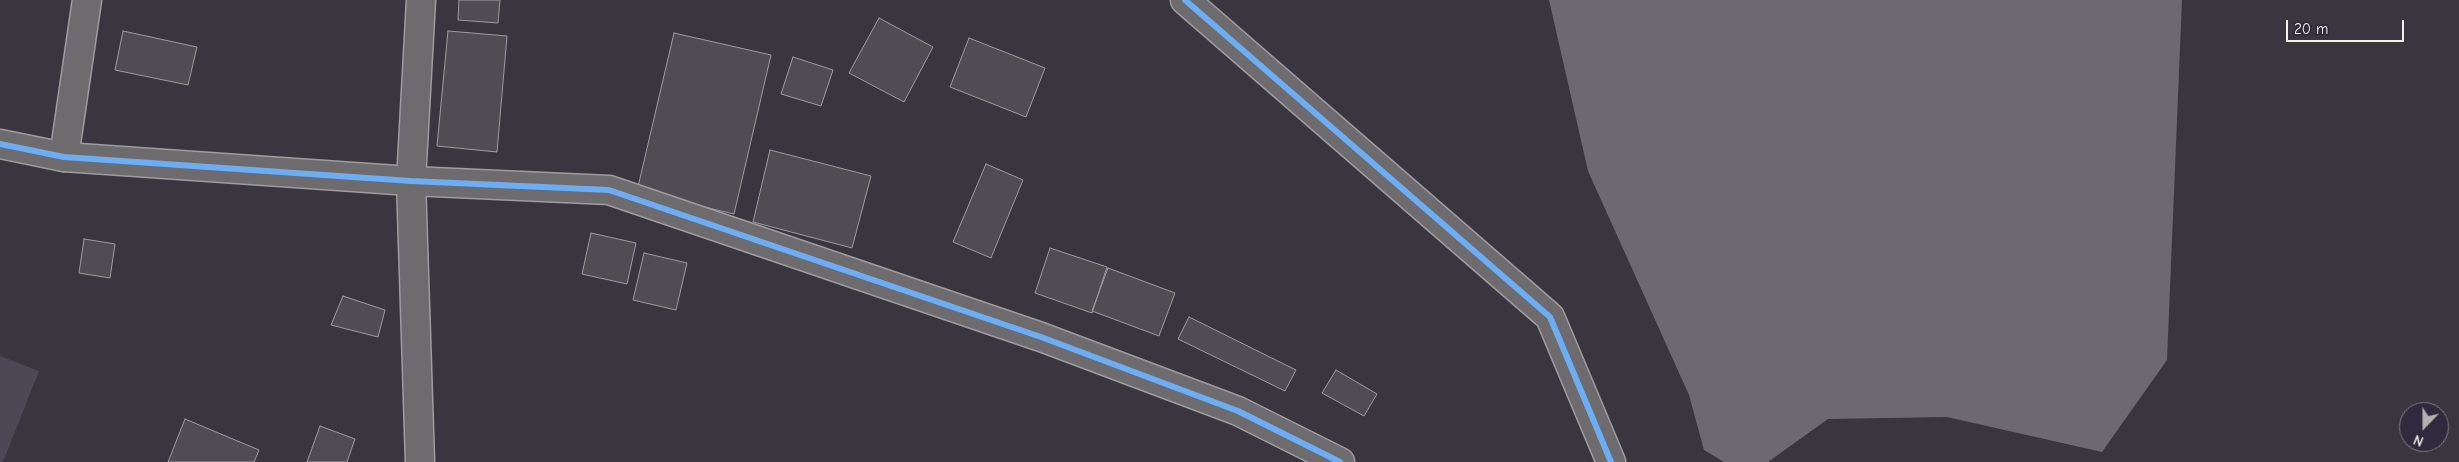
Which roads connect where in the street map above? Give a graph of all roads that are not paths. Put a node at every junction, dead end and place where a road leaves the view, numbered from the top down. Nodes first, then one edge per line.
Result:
1 (87, 0) edge
2 (421, 0) edge
3 (1185, 0) edge
4 (0, 144) edge
5 (64, 156) junction
6 (411, 181) junction
7 (420, 462) edge
8 (1340, 462) edge
9 (1611, 462) edge

1 - 5 street
2 - 6 street
3 - 9 street
4 - 5 street
5 - 6 street
6 - 7 street
6 - 8 street

